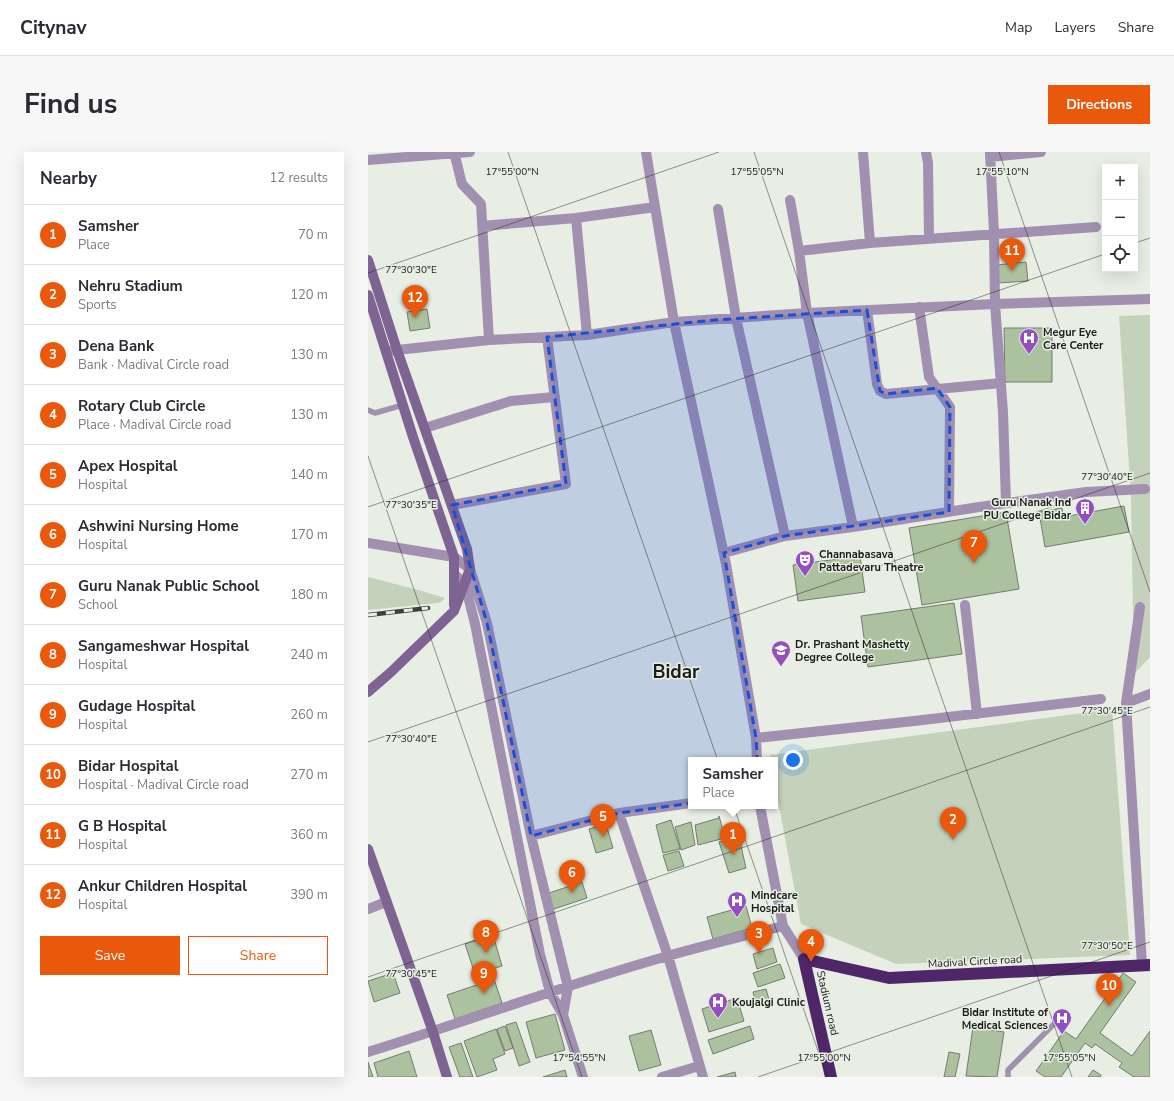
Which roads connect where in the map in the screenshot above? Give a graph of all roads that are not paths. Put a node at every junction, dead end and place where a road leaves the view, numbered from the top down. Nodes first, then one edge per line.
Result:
1 (470, 152) edge
2 (646, 152) edge
3 (863, 152) edge
4 (926, 152) edge
5 (1041, 152) edge
6 (454, 153) edge
7 (990, 155) edge
8 (368, 160) edge
9 (790, 200) dead end
10 (655, 207) junction
11 (718, 209) dead end
12 (576, 218) junction
13 (482, 226) junction
14 (1096, 227) dead end
15 (994, 234) junction
16 (929, 238) junction
17 (870, 243) junction
18 (799, 251) junction
19 (368, 260) edge
20 (368, 297) edge
21 (1150, 300) edge
22 (995, 304) junction
23 (919, 308) junction
24 (867, 310) junction
25 (807, 313) junction
26 (736, 318) junction
27 (674, 322) junction
28 (588, 335) junction
29 (547, 338) junction
30 (490, 340) junction
31 (397, 350) junction
32 (386, 351) junction
33 (1001, 383) junction
34 (937, 388) junction
35 (554, 397) junction
36 (403, 405) junction
37 (368, 410) edge
38 (425, 428) junction
39 (1145, 489) dead end
40 (1006, 503) junction
41 (452, 505) junction
42 (949, 512) junction
43 (854, 527) junction
44 (785, 536) junction
45 (368, 543) edge
46 (724, 553) junction
47 (454, 557) junction
48 (470, 569) junction
49 (454, 574) junction
50 (465, 584) junction
51 (965, 605) dead end
52 (1140, 607) dead end
53 (454, 611) junction
54 (368, 692) edge
55 (1150, 694) edge
56 (1101, 699) dead end
57 (1126, 703) junction
58 (977, 714) junction
59 (756, 738) junction
60 (757, 757) edge
61 (688, 804) edge
62 (761, 809) edge
63 (619, 813) junction
64 (531, 836) junction
65 (368, 850) edge
66 (386, 902) junction
67 (368, 908) edge
68 (783, 926) junction
69 (668, 956) junction
70 (804, 959) junction
71 (1146, 965) edge
72 (568, 987) junction
73 (550, 992) junction
74 (563, 1015) junction
75 (1061, 1017) dead end
76 (433, 1032) junction
77 (368, 1052) edge
78 (699, 1066) junction
79 (447, 1077) edge
80 (583, 1077) edge
81 (662, 1077) edge
82 (703, 1077) edge
83 (831, 1077) edge
84 (1008, 1077) edge

1 - 6 street
2 - 10 street
3 - 17 street
4 - 16 street
5 - 7 street
6 - 8 street
6 - 13 street
7 - 15 street
9 - 18 street
10 - 12 street
10 - 27 street
11 - 26 street
12 - 13 street
12 - 28 street
13 - 30 street
14 - 15 street
15 - 16 street
15 - 22 street
16 - 17 street
17 - 18 street
18 - 25 street
19 - 31 main road
20 - 32 main road
21 - 22 street
22 - 23 street
22 - 33 street
23 - 24 street
23 - 34 street
24 - 25 street
24 - 34 street
25 - 26 street
25 - 43 street
26 - 27 street
26 - 44 street
27 - 28 street
27 - 46 street
28 - 29 street
29 - 30 street
29 - 35 street
30 - 31 street
31 - 32 street
31 - 38 main road
32 - 36 main road
33 - 34 street
33 - 40 street
34 - 42 street
35 - 38 street
35 - 41 street
36 - 37 lane
36 - 47 main road
38 - 41 main road
39 - 40 street
40 - 42 street
41 - 48 main road
42 - 43 street
43 - 44 street
44 - 46 street
45 - 47 street
46 - 59 street
47 - 48 street
47 - 49 main road
48 - 50 main road
48 - 64 street
49 - 50 street
49 - 53 main road
50 - 53 main road
50 - 73 street
51 - 58 street
52 - 57 street
53 - 54 main road
55 - 57 street
56 - 58 street
57 - 71 street
58 - 59 street
59 - 60 street
61 - 63 street
62 - 68 street
63 - 64 street
63 - 69 street
64 - 72 street
65 - 66 main road
66 - 67 street
66 - 76 main road
68 - 69 street
68 - 70 street
69 - 72 street
69 - 78 street
70 - 71 highway, Madival Circle road
70 - 83 highway, Stadium road
72 - 73 street
72 - 74 street
73 - 74 street
73 - 76 street
74 - 80 street
75 - 84 lane
76 - 77 street
76 - 79 main road
78 - 81 street
78 - 82 street

